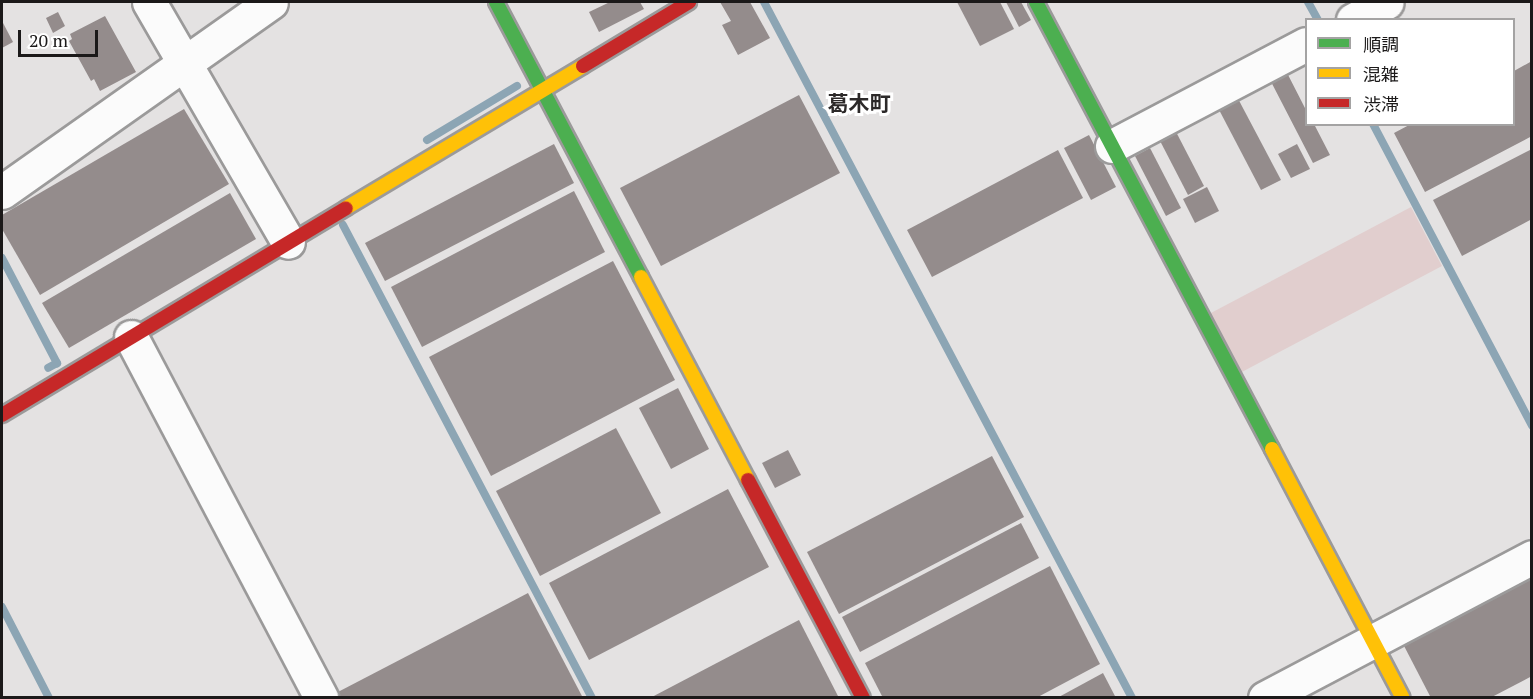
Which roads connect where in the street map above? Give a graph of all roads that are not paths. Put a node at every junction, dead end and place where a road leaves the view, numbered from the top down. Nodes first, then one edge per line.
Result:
1 (149, 2) edge
2 (271, 2) edge
3 (496, 2) edge
4 (689, 2) edge
5 (1036, 2) edge
6 (1387, 2) edge
7 (1357, 18) edge
8 (1305, 45) edge
9 (183, 62) junction
10 (542, 88) junction
11 (1112, 146) junction
12 (2, 192) edge
13 (288, 242) junction
14 (131, 337) junction
15 (2, 416) edge
16 (1532, 557) edge
17 (1373, 640) junction
18 (321, 698) edge
19 (863, 698) edge
20 (1264, 698) edge
21 (1403, 698) edge

1 - 9 street
2 - 9 street
3 - 10 street
4 - 10 street
5 - 11 street
6 - 7 street
8 - 11 street
9 - 12 street
9 - 13 street
10 - 13 street
10 - 19 street
11 - 17 street
13 - 14 street
14 - 15 street
14 - 18 street
16 - 17 street
17 - 20 street
17 - 21 street

